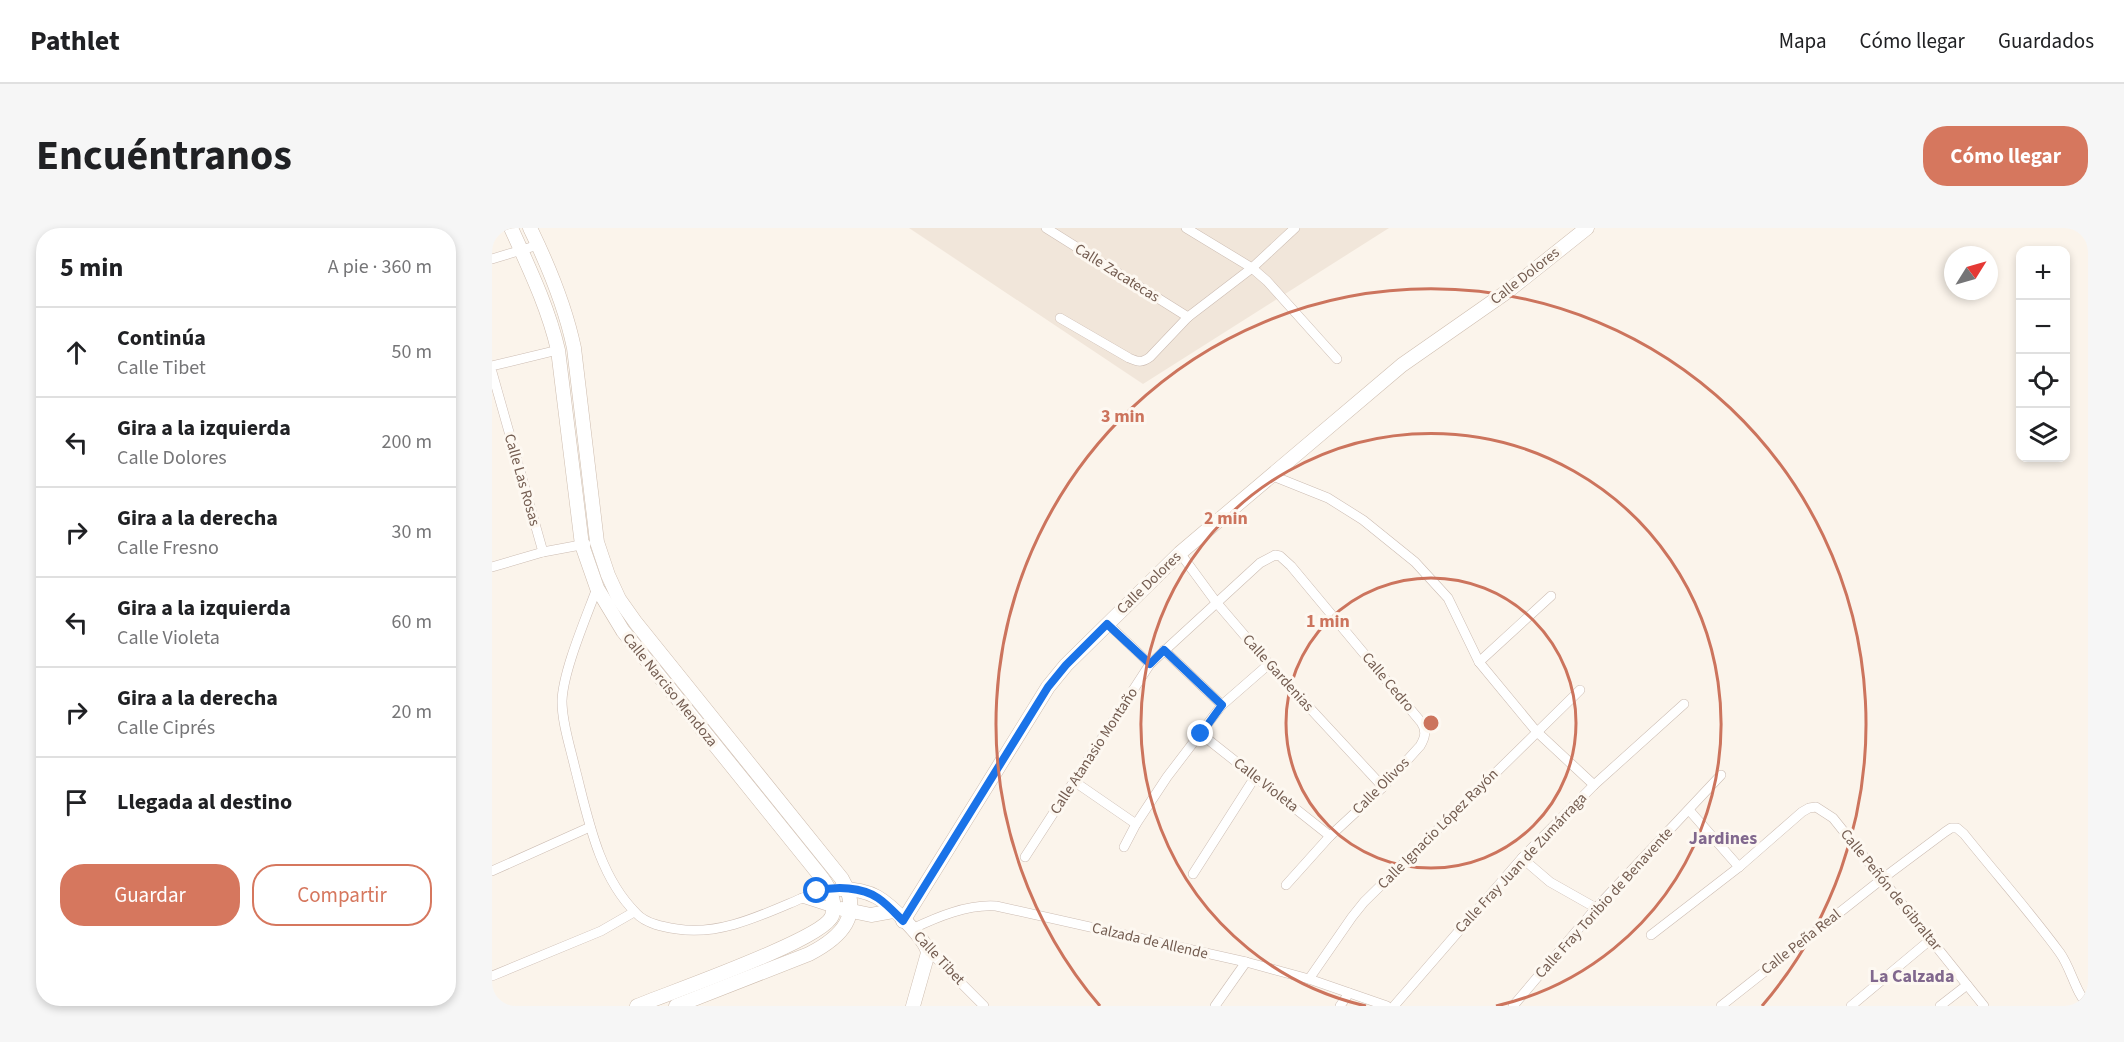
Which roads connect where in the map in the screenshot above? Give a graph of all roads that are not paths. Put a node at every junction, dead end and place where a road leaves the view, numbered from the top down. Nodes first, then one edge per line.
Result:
1 (511, 228) edge
2 (530, 228) edge
3 (1046, 228) edge
4 (1295, 228) edge
5 (1587, 228) edge
6 (1190, 229) edge
7 (538, 245) junction
8 (522, 251) junction
9 (492, 260) edge
10 (1252, 268) junction
11 (1188, 317) junction
12 (1060, 318) dead end
13 (558, 350) junction
14 (1337, 359) dead end
15 (492, 366) edge
16 (492, 372) edge
17 (1272, 476) junction
18 (597, 542) junction
19 (582, 545) junction
20 (543, 552) junction
21 (1180, 553) junction
22 (1275, 555) joint
23 (492, 567) edge
24 (597, 588) junction
25 (1551, 596) dead end
26 (1216, 602) junction
27 (1107, 624) junction
28 (1164, 650) junction
29 (1479, 662) junction
30 (1150, 664) junction
31 (1269, 664) junction
32 (1580, 690) dead end
33 (1684, 704) dead end
34 (1222, 705) junction
35 (1536, 730) junction
36 (1425, 732) joint
37 (1201, 734) junction
38 (1721, 775) dead end
39 (1255, 777) junction
40 (1075, 782) junction
41 (1593, 785) junction
42 (1383, 787) junction
43 (1689, 810) junction
44 (1136, 824) junction
45 (590, 827) junction
46 (1330, 836) junction
47 (1124, 848) dead end
48 (1025, 857) dead end
49 (1522, 858) junction
50 (1739, 867) junction
51 (492, 872) edge
52 (1192, 874) dead end
53 (1882, 879) junction
54 (1286, 885) dead end
55 (829, 888) junction
56 (848, 889) junction
57 (802, 898) junction
58 (833, 908) junction
59 (1596, 908) junction
60 (851, 910) junction
61 (634, 912) junction
62 (903, 920) junction
63 (1651, 935) dead end
64 (1930, 940) junction
65 (928, 950) junction
66 (1246, 962) junction
67 (738, 966) junction
68 (492, 976) edge
69 (1309, 979) junction
70 (742, 980) junction
71 (1966, 985) junction
72 (1348, 993) junction
73 (2088, 1005) edge
74 (637, 1006) edge
75 (676, 1006) edge
76 (913, 1006) edge
77 (984, 1006) edge
78 (1215, 1006) edge
79 (1340, 1006) edge
80 (1387, 1006) edge
81 (1394, 1006) edge
82 (1513, 1006) edge
83 (1721, 1006) edge
84 (1851, 1006) edge
85 (1940, 1006) edge
86 (1984, 1006) edge

1 - 8 street, Calle Narciso Mendoza
2 - 7 street, Calle Narciso Mendoza
3 - 11 street, Calle Zacatecas
4 - 10 street
5 - 17 street, Calle Dolores
6 - 10 street
7 - 8 street
7 - 18 street, Calle Narciso Mendoza
8 - 9 street
8 - 13 street, Calle Narciso Mendoza
10 - 11 street
10 - 14 street
11 - 12 street
13 - 15 street
13 - 19 street, Calle Narciso Mendoza
16 - 20 street, Calle Las Rosas
17 - 21 street, Calle Dolores
17 - 29 street
18 - 19 street
18 - 56 street, Calle Narciso Mendoza
19 - 20 street
19 - 24 street, Calle Narciso Mendoza
20 - 23 street
21 - 26 street, Calle Gardenias
21 - 27 street, Calle Dolores
22 - 26 street, Calle Atanasio Montaño
22 - 36 street, Calle Cedro
24 - 45 street
24 - 55 street, Calle Narciso Mendoza
25 - 29 street
26 - 28 street, Calle Atanasio Montaño
26 - 31 street, Calle Gardenias
27 - 30 street
27 - 62 street, Calle Dolores
28 - 30 street, Calle Atanasio Montaño
28 - 34 street
29 - 35 street
30 - 40 street, Calle Atanasio Montaño
31 - 34 street
31 - 42 street, Calle Gardenias
32 - 35 street, Calle Ignacio López Rayón
33 - 41 street, Calle Fray Juan de Zumárraga
34 - 37 street
35 - 41 street
35 - 69 street, Calle Ignacio López Rayón
36 - 42 street, Calle Olivos
37 - 39 street, Calle Violeta
37 - 44 street
38 - 43 street, Calle Fray Toribio de Benavente
39 - 46 street, Calle Violeta
39 - 52 street
40 - 44 street
40 - 48 street, Calle Atanasio Montaño
41 - 49 street, Calle Fray Juan de Zumárraga
42 - 46 street, Calle Olivos
43 - 50 street
43 - 59 street, Calle Fray Toribio de Benavente
44 - 47 street
45 - 51 street
45 - 61 street
46 - 54 street, Calle Olivos
49 - 59 street
49 - 81 street, Calle Fray Juan de Zumárraga
50 - 53 street, Calle Peñón de Gibraltar
50 - 63 street
53 - 64 street, Calle Peñón de Gibraltar
53 - 73 street, Calle Peña Real
53 - 83 street, Calle Peña Real
55 - 56 street, Calle Tibet
55 - 57 street
55 - 58 street, Calle Narciso Mendoza
56 - 60 street, Calle Narciso Mendoza
56 - 62 street, Calle Tibet
57 - 58 street
57 - 61 street
58 - 60 street
58 - 67 street
59 - 82 street, Calle Fray Toribio de Benavente
60 - 62 street
60 - 70 street
61 - 68 street
62 - 65 street, Calle Tibet
62 - 66 street, Calzada de Allende
64 - 71 street, Calle Peñón de Gibraltar
64 - 84 street
65 - 76 street
65 - 77 street, Calle Tibet
66 - 69 street, Calzada de Allende
66 - 78 street
67 - 70 street
67 - 74 street
69 - 72 street, Calzada de Allende
70 - 75 street
71 - 85 street
71 - 86 street, Calle Peñón de Gibraltar
72 - 79 street
72 - 80 street, Calzada de Allende

